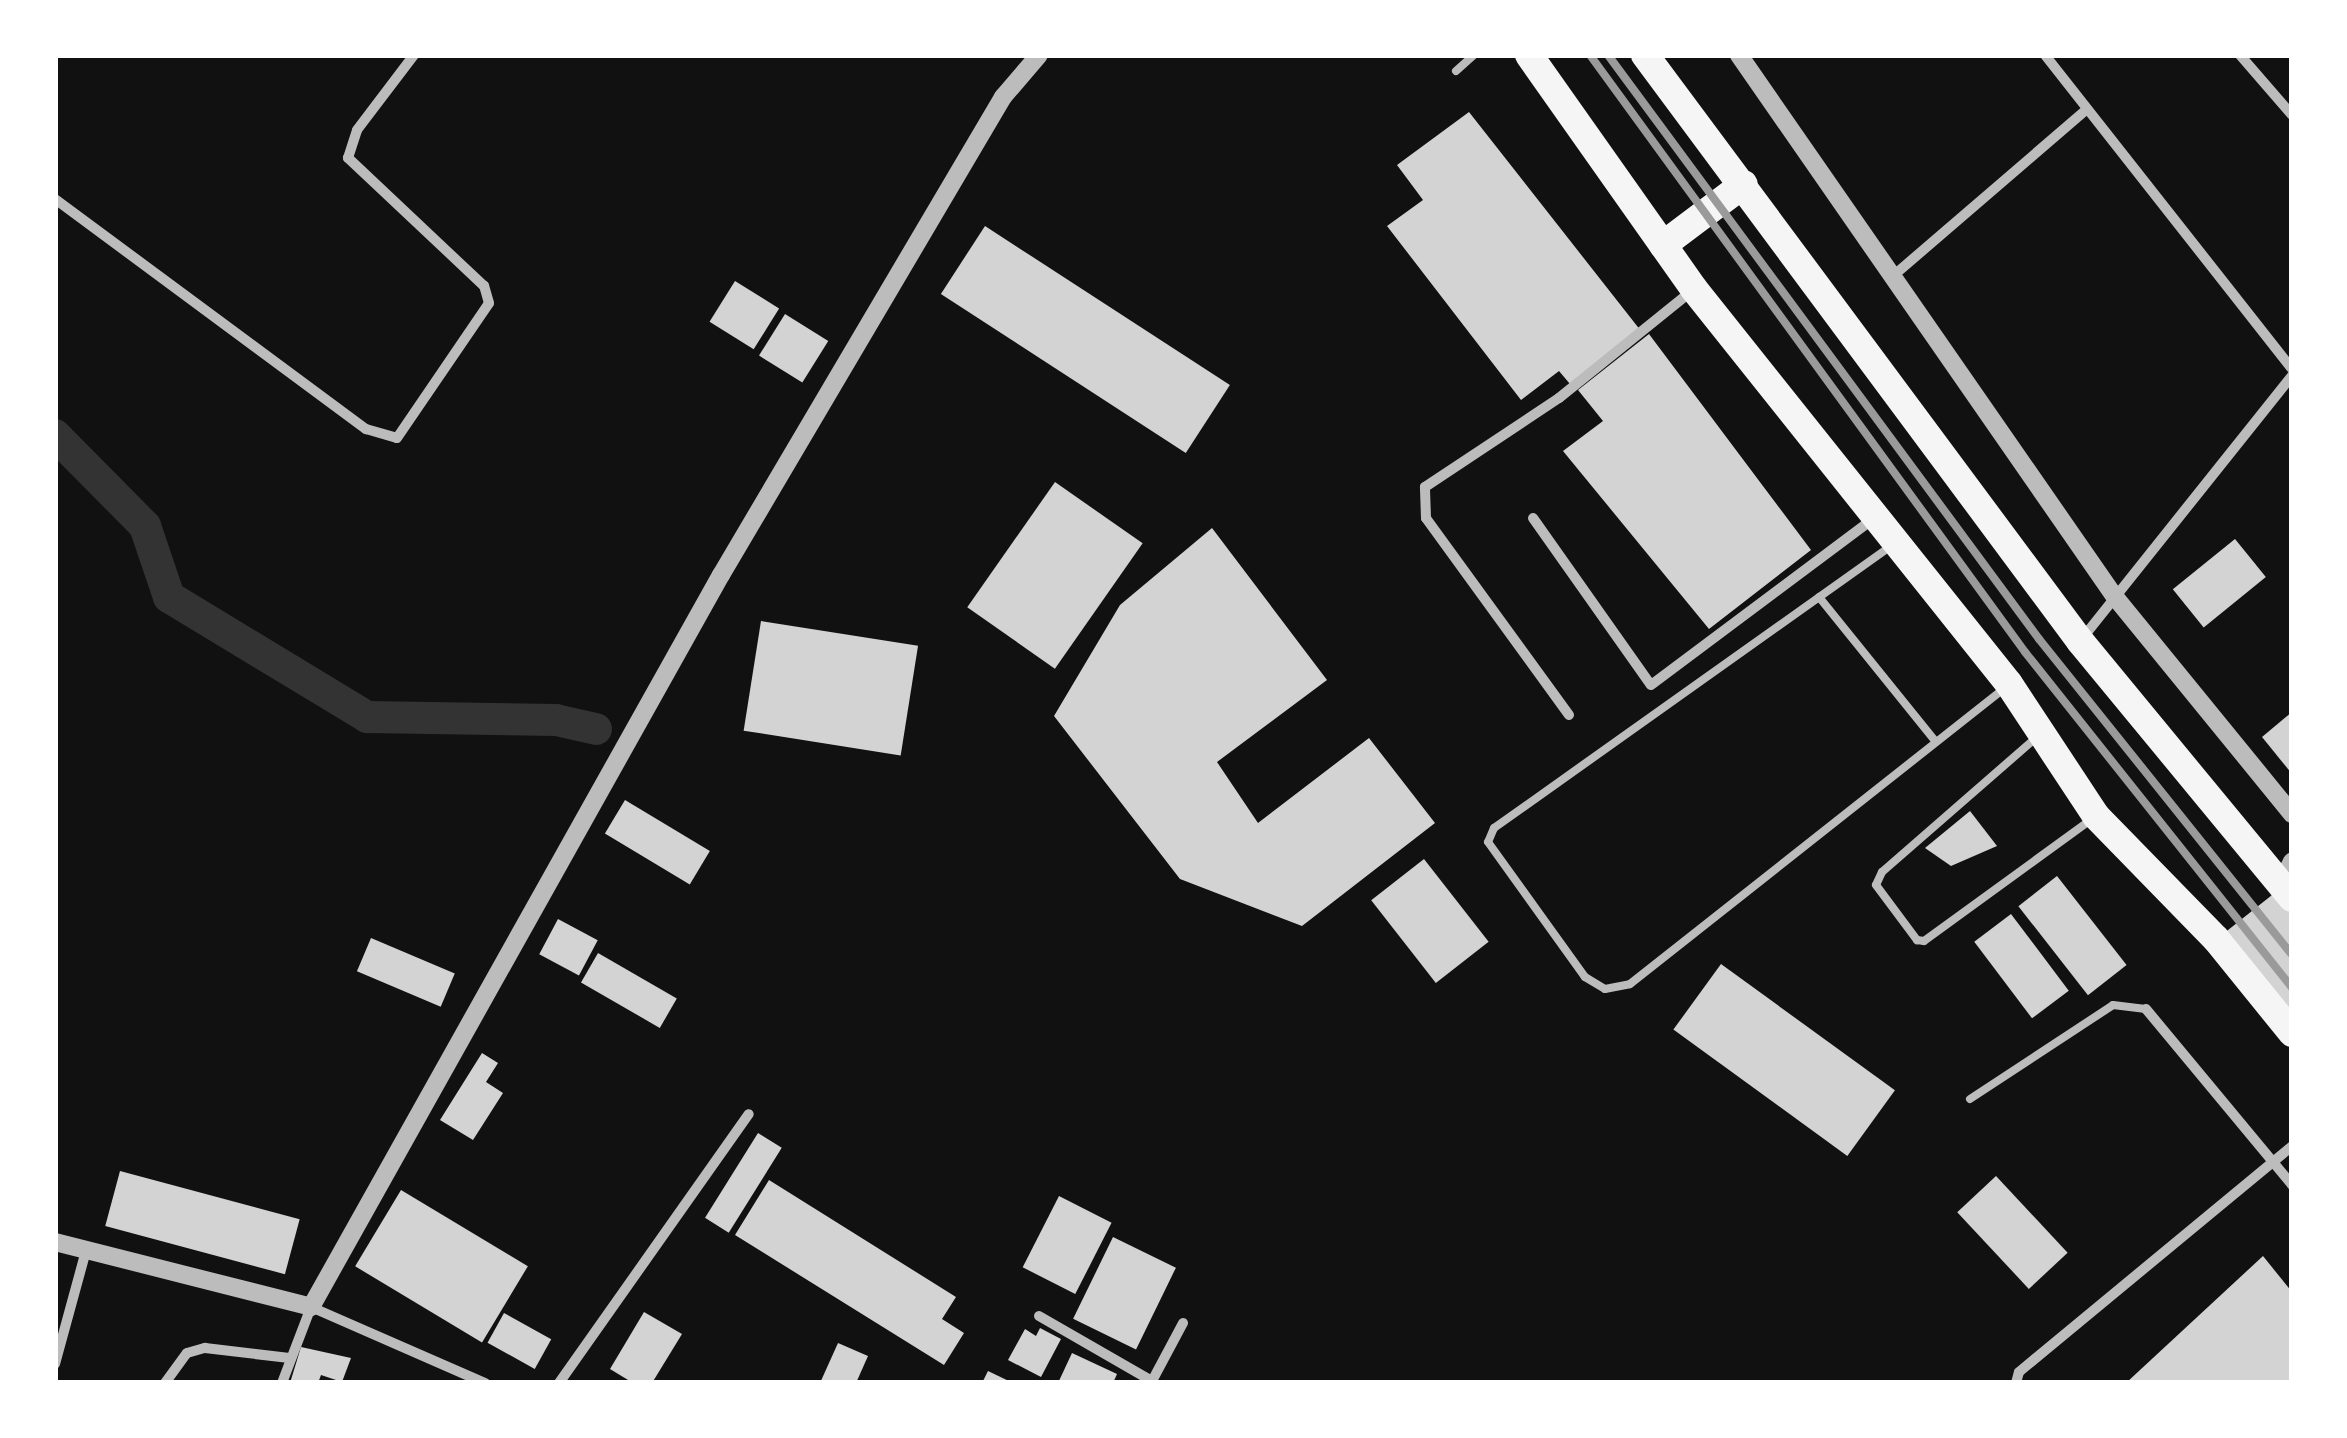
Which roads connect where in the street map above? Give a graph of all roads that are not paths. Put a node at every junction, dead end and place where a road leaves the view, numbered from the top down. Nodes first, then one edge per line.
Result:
1 (414, 55) edge
2 (1040, 55) edge
3 (1474, 55) edge
4 (1529, 55) edge
5 (1645, 55) edge
6 (1739, 55) edge
7 (2045, 55) edge
8 (2240, 55) edge
9 (1456, 71) dead end
10 (2087, 109) junction
11 (2292, 115) edge
12 (1744, 184) junction
13 (55, 199) edge
14 (1663, 245) junction
15 (1893, 276) junction
16 (1694, 289) junction
17 (2292, 372) edge
18 (1533, 518) dead end
19 (1874, 518) junction
20 (1895, 544) junction
21 (2115, 596) junction
22 (1819, 597) junction
23 (2080, 641) junction
24 (2009, 684) junction
25 (1569, 714) dead end
26 (2038, 736) junction
27 (1936, 742) junction
28 (2292, 814) edge
29 (2096, 816) junction
30 (2288, 881) edge
31 (2146, 1009) joint
32 (2292, 1033) edge
33 (1970, 1099) dead end
34 (748, 1114) dead end
35 (2292, 1146) edge
36 (2273, 1161) junction
37 (2292, 1185) edge
38 (55, 1242) edge
39 (86, 1251) junction
40 (311, 1306) junction
41 (1039, 1316) dead end
42 (1184, 1323) dead end
43 (289, 1358) junction
44 (55, 1364) edge
45 (1152, 1382) edge
46 (165, 1383) edge
47 (282, 1383) edge
48 (485, 1383) edge
49 (559, 1383) edge
50 (2016, 1383) edge

1 - 13 street
2 - 40 street
3 - 9 lane
4 - 14 highway
5 - 12 highway
6 - 15 street
7 - 10 street
8 - 11 street
10 - 15 street
10 - 17 street
12 - 14 highway
12 - 23 highway
14 - 16 highway
15 - 21 street
16 - 19 highway
16 - 25 street
17 - 21 street
18 - 19 street
19 - 20 highway
20 - 22 lane
20 - 24 highway
21 - 23 street
21 - 28 street
22 - 27 lane
22 - 27 lane
23 - 30 highway
24 - 26 highway
24 - 27 lane
26 - 29 highway
26 - 29 lane
29 - 32 highway
31 - 33 lane
31 - 36 street
34 - 49 street
35 - 36 street
36 - 37 street
36 - 50 street
38 - 39 street
39 - 40 street
39 - 44 street
40 - 43 street
40 - 48 street
41 - 45 street
42 - 45 street
43 - 46 street
43 - 47 street

